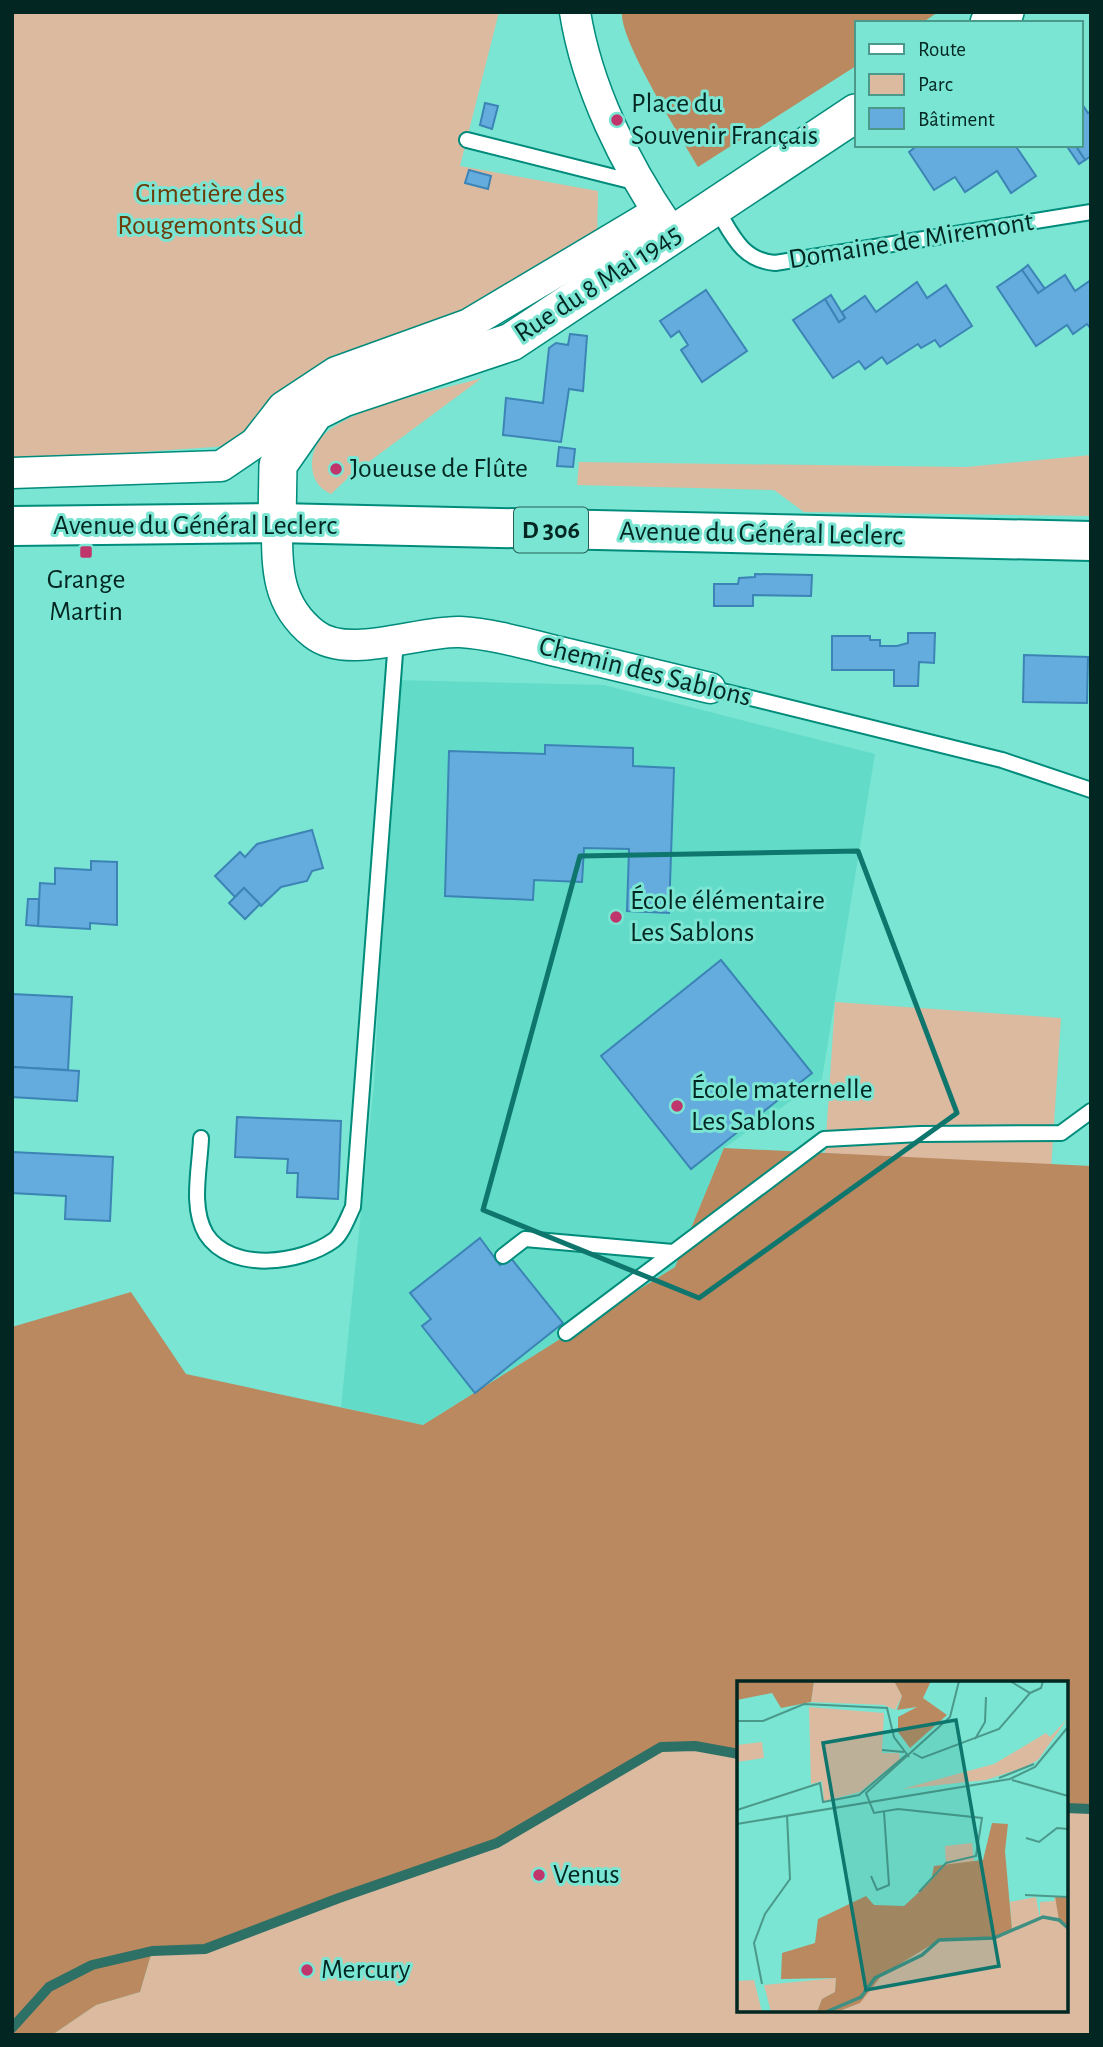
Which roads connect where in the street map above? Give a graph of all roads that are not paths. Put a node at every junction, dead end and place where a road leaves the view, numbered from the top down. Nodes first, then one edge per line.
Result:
1 (575, 12) edge
2 (855, 114) edge
3 (467, 139) dead end
4 (642, 184) junction
5 (716, 208) junction
6 (1091, 212) edge
7 (665, 224) junction
8 (12, 473) edge
9 (278, 523) junction
10 (12, 526) edge
11 (1091, 541) edge
12 (396, 640) junction
13 (710, 688) joint
14 (1091, 790) edge
15 (1091, 1111) edge
16 (201, 1138) dead end
17 (673, 1252) junction
18 (503, 1256) dead end
19 (566, 1333) dead end

1 - 4 street
2 - 5 street, Rue du 8 Mai 1945
3 - 4 lane
4 - 7 street
5 - 6 lane, Domaine de Miremont
5 - 7 street, Rue du 8 Mai 1945
7 - 8 street
7 - 9 street, Rue du 8 Mai 1945
9 - 10 main road, Avenue du Général Leclerc / D 306
9 - 11 main road, Avenue du Général Leclerc / D 306
9 - 12 street, Chemin des Sablons
12 - 13 street, Chemin des Sablons
12 - 16 lane
13 - 14 lane, Chemin des Sablons
15 - 17 lane
17 - 18 lane
17 - 19 lane

